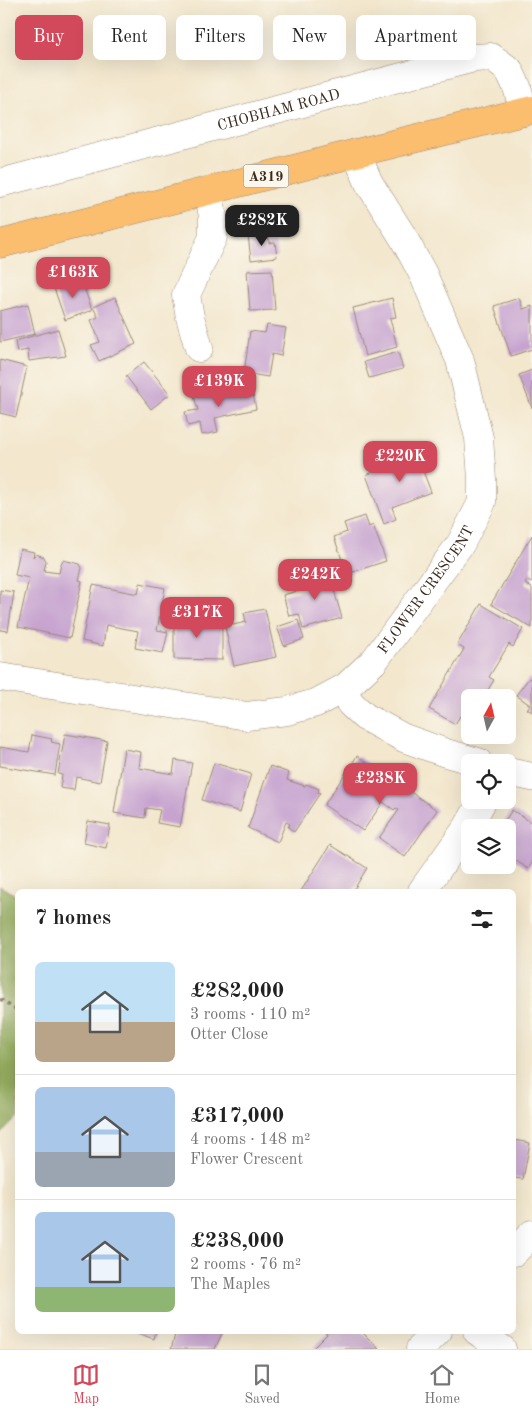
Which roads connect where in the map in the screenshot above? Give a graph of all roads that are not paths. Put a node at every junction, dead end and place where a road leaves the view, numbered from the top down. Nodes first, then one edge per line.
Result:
1 (528, 111) edge
2 (356, 153) junction
3 (0, 183) edge
4 (208, 191) junction
5 (0, 244) edge
6 (199, 348) dead end
7 (0, 677) edge
8 (341, 690) junction
9 (461, 757) edge
10 (516, 774) edge
11 (532, 778) edge
12 (478, 809) edge
13 (423, 889) edge
14 (532, 1234) edge
15 (516, 1250) edge
16 (435, 1334) edge
17 (481, 1334) edge
18 (420, 1349) edge
19 (502, 1349) edge

1 - 2 main road, CHOBHAM ROAD / A319
1 - 3 street, CHOBHAM ROAD
2 - 4 main road, CHOBHAM ROAD / A319
2 - 8 street, FLOWER CRESCENT
4 - 5 main road, CHOBHAM ROAD / A319
4 - 6 street
7 - 8 street, FLOWER CRESCENT
8 - 9 street
10 - 11 street
12 - 13 street
14 - 15 street
16 - 18 street
17 - 19 street

